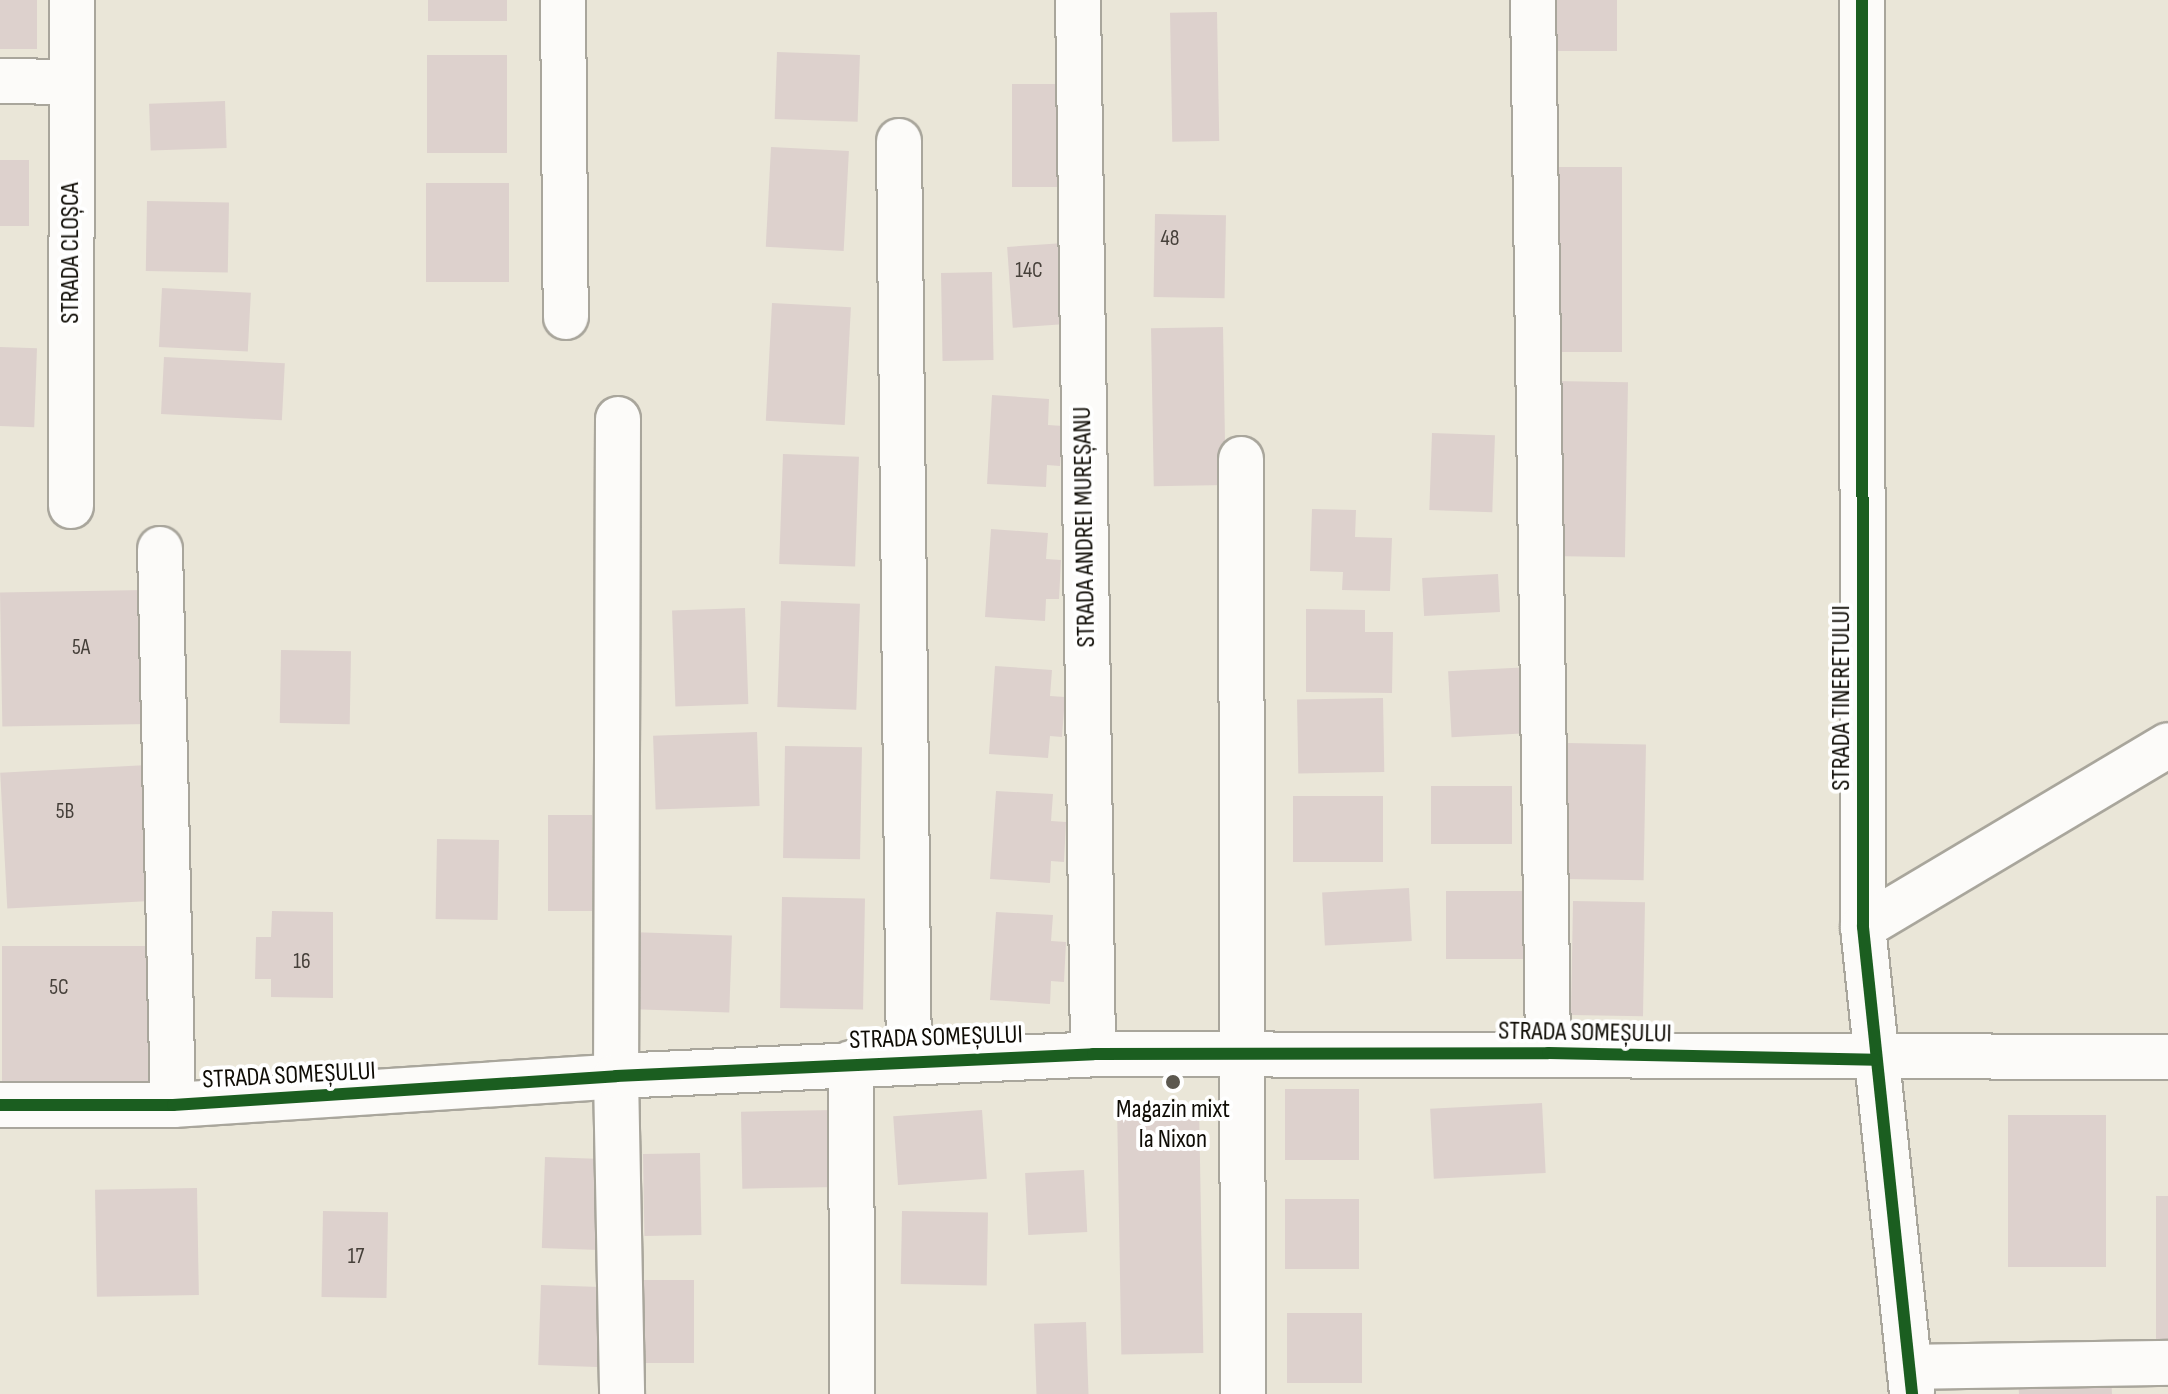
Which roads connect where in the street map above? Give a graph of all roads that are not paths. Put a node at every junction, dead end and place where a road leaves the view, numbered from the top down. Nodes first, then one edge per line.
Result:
1 (72, 0) edge
2 (563, 0) edge
3 (1078, 0) edge
4 (1533, 0) edge
5 (1862, 0) edge
6 (0, 81) edge
7 (71, 82) junction
8 (899, 141) dead end
9 (566, 317) dead end
10 (618, 419) dead end
11 (1241, 459) dead end
12 (71, 506) dead end
13 (160, 549) dead end
14 (2168, 745) edge
15 (1863, 927) junction
16 (1548, 1053) junction
17 (1093, 1054) junction
18 (1239, 1055) junction
19 (2168, 1057) edge
20 (909, 1060) junction
21 (1875, 1060) junction
22 (851, 1063) junction
23 (616, 1076) junction
24 (0, 1105) edge
25 (173, 1105) junction
26 (2168, 1363) edge
27 (1911, 1380) edge
28 (622, 1394) edge
29 (852, 1394) edge
30 (1243, 1394) edge

1 - 7 street, STRADA CLOȘCA
2 - 9 street
3 - 17 street, STRADA ANDREI MUREȘANU
4 - 16 street
5 - 15 street, STRADA TINERETULUI
6 - 7 street
7 - 12 street, STRADA CLOȘCA
8 - 20 street
10 - 23 street
11 - 18 street
13 - 25 street
14 - 15 street
15 - 21 street, STRADA TINERETULUI
16 - 18 street, STRADA SOMEȘULUI
16 - 21 street, STRADA SOMEȘULUI
17 - 18 street, STRADA SOMEȘULUI
17 - 20 street, STRADA SOMEȘULUI
18 - 30 street
19 - 21 street, STRADA SOMEȘULUI
20 - 22 street, STRADA SOMEȘULUI
21 - 27 street, STRADA TINERETULUI
22 - 23 street, STRADA SOMEȘULUI
22 - 29 street
23 - 25 street, STRADA SOMEȘULUI
23 - 28 street
24 - 25 street, STRADA SOMEȘULUI
26 - 27 street

